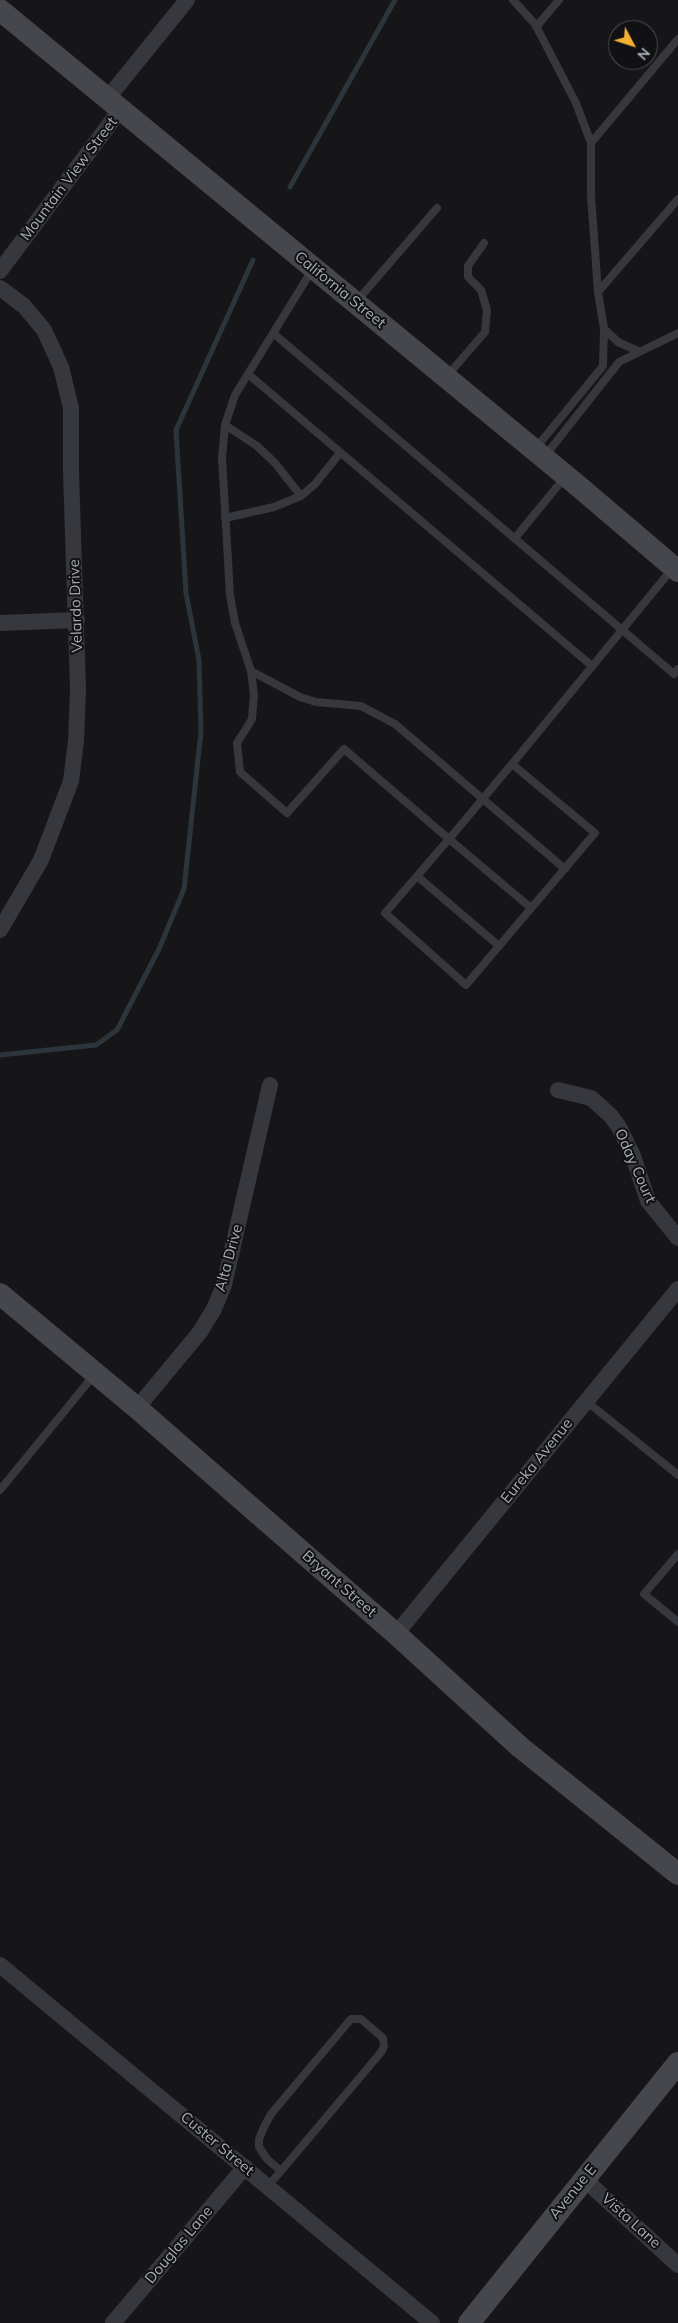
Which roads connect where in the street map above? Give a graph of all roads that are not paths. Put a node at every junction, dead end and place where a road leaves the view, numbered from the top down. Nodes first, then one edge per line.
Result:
1 (187, 0) edge
2 (513, 0) edge
3 (559, 0) edge
4 (0, 10) edge
5 (536, 26) junction
6 (678, 39) edge
7 (114, 104) junction
8 (590, 143) junction
9 (678, 200) edge
10 (438, 208) dead end
11 (484, 243) dead end
12 (313, 268) junction
13 (0, 271) edge
14 (0, 288) edge
15 (598, 292) junction
16 (356, 303) junction
17 (604, 329) junction
18 (678, 332) edge
19 (274, 333) junction
20 (638, 352) junction
21 (248, 374) junction
22 (445, 377) junction
23 (225, 425) junction
24 (340, 452) junction
25 (539, 454) junction
26 (566, 476) junction
27 (301, 496) junction
28 (225, 518) junction
29 (515, 538) junction
30 (676, 569) edge
31 (77, 620) junction
32 (0, 622) edge
33 (622, 630) junction
34 (592, 666) junction
35 (678, 669) edge
36 (251, 671) junction
37 (512, 764) junction
38 (483, 799) junction
39 (449, 838) junction
40 (565, 869) junction
41 (417, 876) junction
42 (531, 908) junction
43 (0, 930) edge
44 (499, 946) junction
45 (270, 1085) dead end
46 (558, 1090) dead end
47 (678, 1238) edge
48 (678, 1289) edge
49 (0, 1295) edge
50 (96, 1374) junction
51 (586, 1401) junction
52 (137, 1408) junction
53 (678, 1475) edge
54 (0, 1490) edge
55 (678, 1554) edge
56 (678, 1622) edge
57 (396, 1634) junction
58 (678, 1874) edge
59 (0, 1965) edge
60 (678, 2063) edge
61 (245, 2167) junction
62 (281, 2172) junction
63 (583, 2178) junction
64 (268, 2186) junction
65 (678, 2265) edge
66 (113, 2323) edge
67 (432, 2323) edge
68 (469, 2323) edge

1 - 7 street, Mountain View Street
2 - 5 lane
3 - 5 lane
4 - 7 street, California Street
5 - 8 lane
6 - 8 lane
7 - 12 street, California Street
7 - 13 street, Mountain View Street
8 - 15 lane
9 - 15 lane
10 - 16 lane
11 - 22 lane
12 - 16 street, California Street
12 - 19 lane
14 - 31 street, Velardo Drive
15 - 17 lane
16 - 22 street, California Street
17 - 20 lane
17 - 25 lane
18 - 20 lane
19 - 21 lane
19 - 29 lane
20 - 25 lane
21 - 23 lane
21 - 24 lane
22 - 25 street, California Street
23 - 27 lane
23 - 28 lane
24 - 27 lane
24 - 34 lane
25 - 26 street, California Street
26 - 29 lane
26 - 30 street, California Street
27 - 28 lane
28 - 36 lane
29 - 33 lane
30 - 33 lane
31 - 32 street
31 - 43 street, Velardo Drive
33 - 34 lane
33 - 35 lane
34 - 37 lane
36 - 38 lane
36 - 39 lane
37 - 38 lane
37 - 40 lane
38 - 39 lane
38 - 40 lane
39 - 41 lane
39 - 42 lane
40 - 42 lane
41 - 44 lane
41 - 44 lane
42 - 44 lane
45 - 52 street, Alta Drive
46 - 47 street, Oday Court
48 - 51 street, Eureka Avenue
49 - 50 street, Bryant Street
50 - 52 street, Bryant Street
50 - 54 lane
51 - 53 lane
51 - 57 street, Eureka Avenue
52 - 57 street, Bryant Street
55 - 56 lane
57 - 58 street, Bryant Street
59 - 61 street, Custer Street
60 - 63 street, Avenue E
61 - 64 street, Custer Street
61 - 66 street, Douglas Lane
62 - 62 lane
62 - 64 lane
63 - 65 street, Vista Lane
63 - 68 street, Avenue E
64 - 67 street, Custer Street

